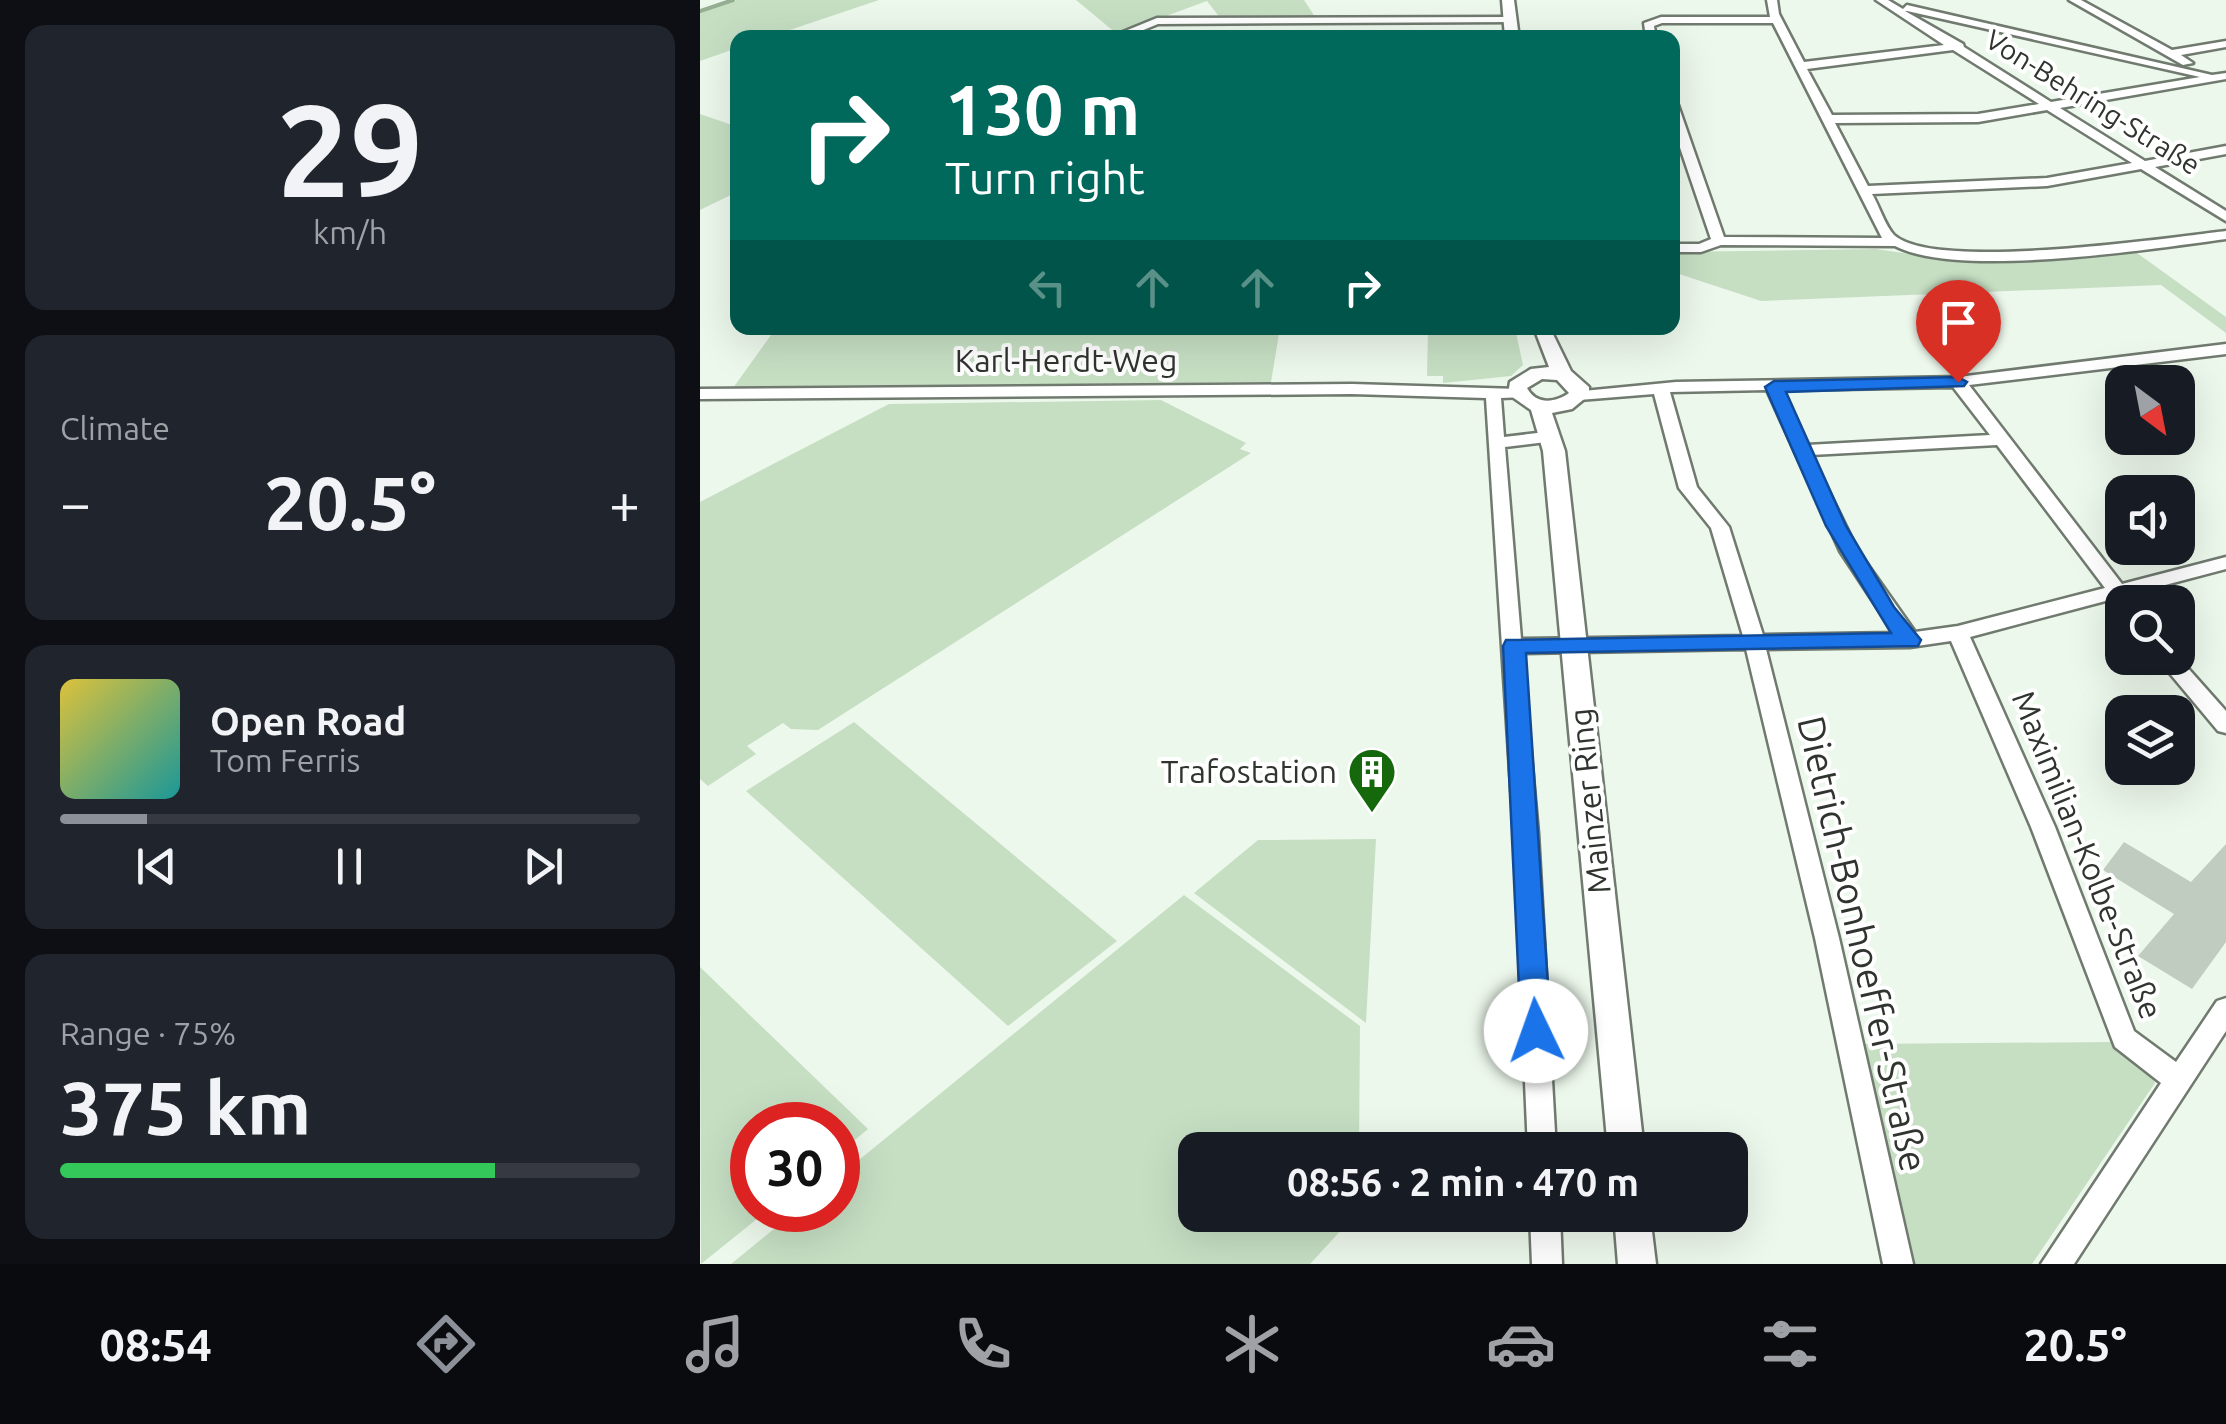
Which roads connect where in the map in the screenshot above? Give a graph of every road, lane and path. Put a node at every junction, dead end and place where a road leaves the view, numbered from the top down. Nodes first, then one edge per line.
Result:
1 (1508, 0) edge
2 (1772, 0) edge
3 (1872, 0) edge
4 (1881, 0) edge
5 (2074, 0) edge
6 (1894, 5) junction
7 (1510, 20) junction
8 (1777, 20) junction
9 (1369, 22) junction
10 (1248, 23) junction
11 (1134, 30) edge
12 (1246, 30) edge
13 (1368, 30) edge
14 (1511, 30) edge
15 (1649, 30) edge
16 (2226, 44) edge
17 (1958, 46) junction
18 (2172, 54) junction
19 (2130, 57) junction
20 (1801, 66) junction
21 (2223, 78) edge
22 (2052, 106) junction
23 (1829, 119) junction
24 (1680, 131) edge
25 (2226, 150) edge
26 (2144, 164) junction
27 (1866, 190) junction
28 (2226, 217) edge
29 (2226, 235) edge
30 (1719, 241) junction
31 (1898, 245) junction
32 (1680, 248) edge
33 (1540, 335) edge
34 (1544, 335) edge
35 (2226, 348) edge
36 (1958, 382) junction
37 (1525, 383) junction
38 (1774, 387) junction
39 (1651, 388) junction
40 (1563, 393) junction
41 (700, 394) edge
42 (1493, 399) dead end
43 (2000, 440) junction
44 (1498, 443) junction
45 (1550, 444) junction
46 (1800, 450) junction
47 (2226, 564) edge
48 (2112, 585) edge
49 (2157, 585) edge
50 (2105, 600) edge
51 (1958, 633) junction
52 (1754, 640) junction
53 (1910, 640) junction
54 (1575, 644) junction
55 (1514, 646) junction
56 (2182, 675) edge
57 (2226, 725) edge
58 (2226, 1009) edge
59 (2180, 1081) junction
60 (1541, 1132) edge
61 (1624, 1132) edge
62 (1546, 1232) edge
63 (1634, 1232) edge
64 (1548, 1264) edge
65 (1637, 1264) edge
66 (1898, 1264) edge
67 (2056, 1264) edge

1 - 7 street
2 - 8 street
3 - 6 street
4 - 6 street, Von-Behring-Straße
5 - 18 street
6 - 17 street, Von-Behring-Straße
6 - 19 street
7 - 9 street
7 - 14 street
8 - 15 street
8 - 20 street
9 - 10 street
9 - 13 street
10 - 11 street
10 - 12 street
16 - 18 street
17 - 20 street
17 - 22 street, Von-Behring-Straße
18 - 19 street
18 - 21 street
19 - 21 street
20 - 23 street
21 - 22 street
22 - 23 street
22 - 26 street, Von-Behring-Straße
23 - 27 street
24 - 30 street
25 - 26 street
26 - 27 street
26 - 28 street, Von-Behring-Straße
27 - 31 street
29 - 31 street
30 - 31 street
30 - 32 street
33 - 37 street, Mainzer Ring
34 - 40 street, Mainzer Ring
35 - 36 street
36 - 38 street
36 - 43 street
37 - 40 street
37 - 40 street
37 - 41 street, Karl-Herdt-Weg
38 - 39 street
38 - 46 street
39 - 40 street
39 - 52 street, Dietrich-Bonhoeffer-Straße
40 - 45 street, Mainzer Ring
42 - 44 street, Mainzer Ring
43 - 46 street
43 - 48 street
44 - 45 street
44 - 55 street, Mainzer Ring
45 - 54 street, Mainzer Ring
46 - 53 street
47 - 49 street
50 - 51 street
51 - 53 street
51 - 59 street, Maximilian-Kolbe-Straße
52 - 53 street
52 - 54 street
52 - 66 street, Dietrich-Bonhoeffer-Straße
54 - 55 street
54 - 61 street, Mainzer Ring
55 - 60 street, Mainzer Ring
56 - 57 street
58 - 59 street
59 - 67 street
62 - 64 street
63 - 65 street

